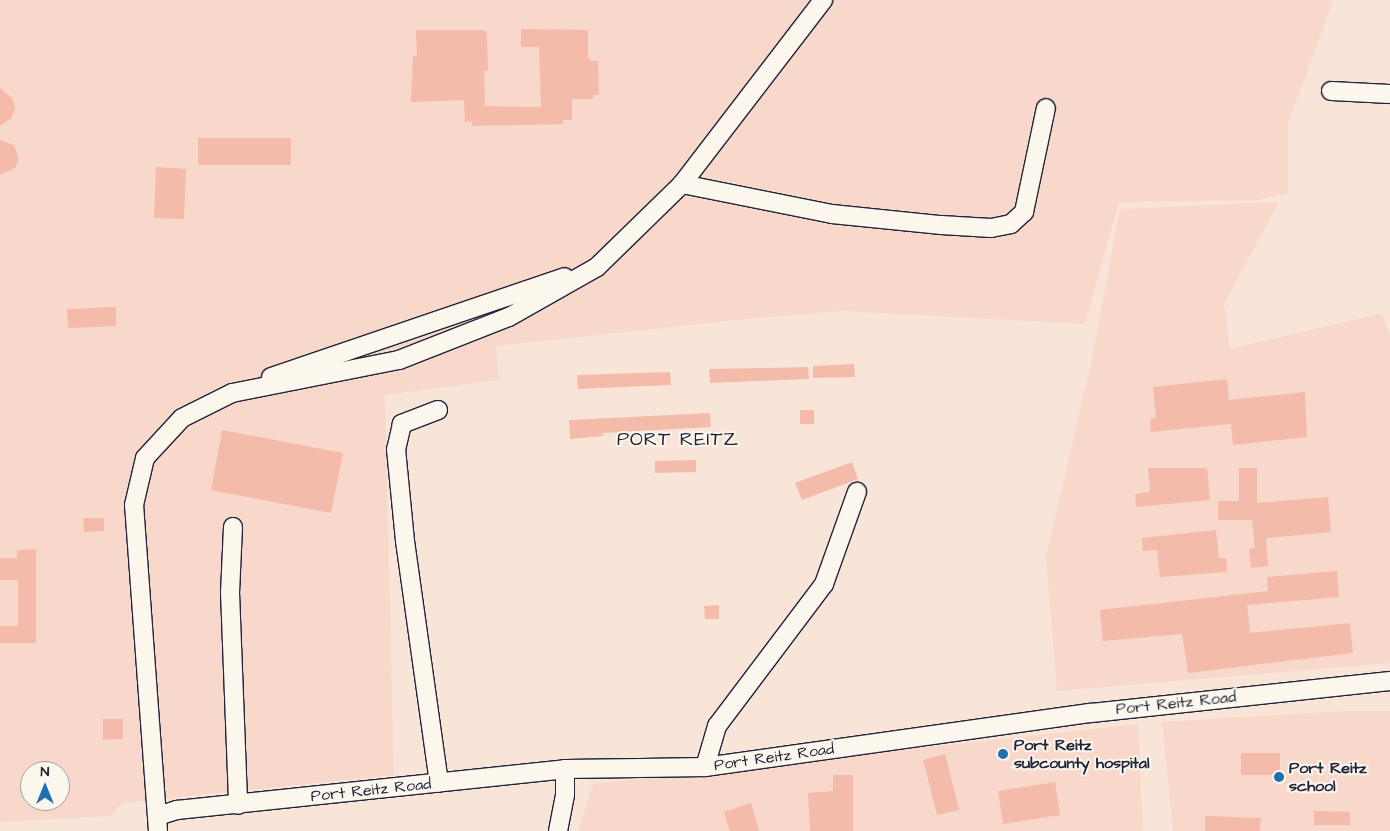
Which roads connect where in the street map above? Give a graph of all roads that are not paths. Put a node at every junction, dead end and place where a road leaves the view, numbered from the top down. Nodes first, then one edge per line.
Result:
1 (823, 0) edge
2 (1331, 91) dead end
3 (1390, 94) edge
4 (1046, 108) dead end
5 (682, 184) junction
6 (597, 266) junction
7 (232, 393) junction
8 (438, 410) dead end
9 (857, 492) dead end
10 (233, 527) dead end
11 (1390, 681) edge
12 (704, 767) junction
13 (565, 769) junction
14 (439, 783) junction
15 (238, 805) junction
16 (158, 823) edge
17 (558, 831) edge

1 - 5 street
2 - 3 street
4 - 5 street
5 - 6 street
6 - 7 street
6 - 7 street
7 - 16 street
8 - 14 street
9 - 12 street
10 - 15 street
11 - 12 street, Port Reitz Road
12 - 13 street, Port Reitz Road
13 - 14 street, Port Reitz Road
13 - 17 street
14 - 15 street, Port Reitz Road
15 - 16 street, Port Reitz Road

